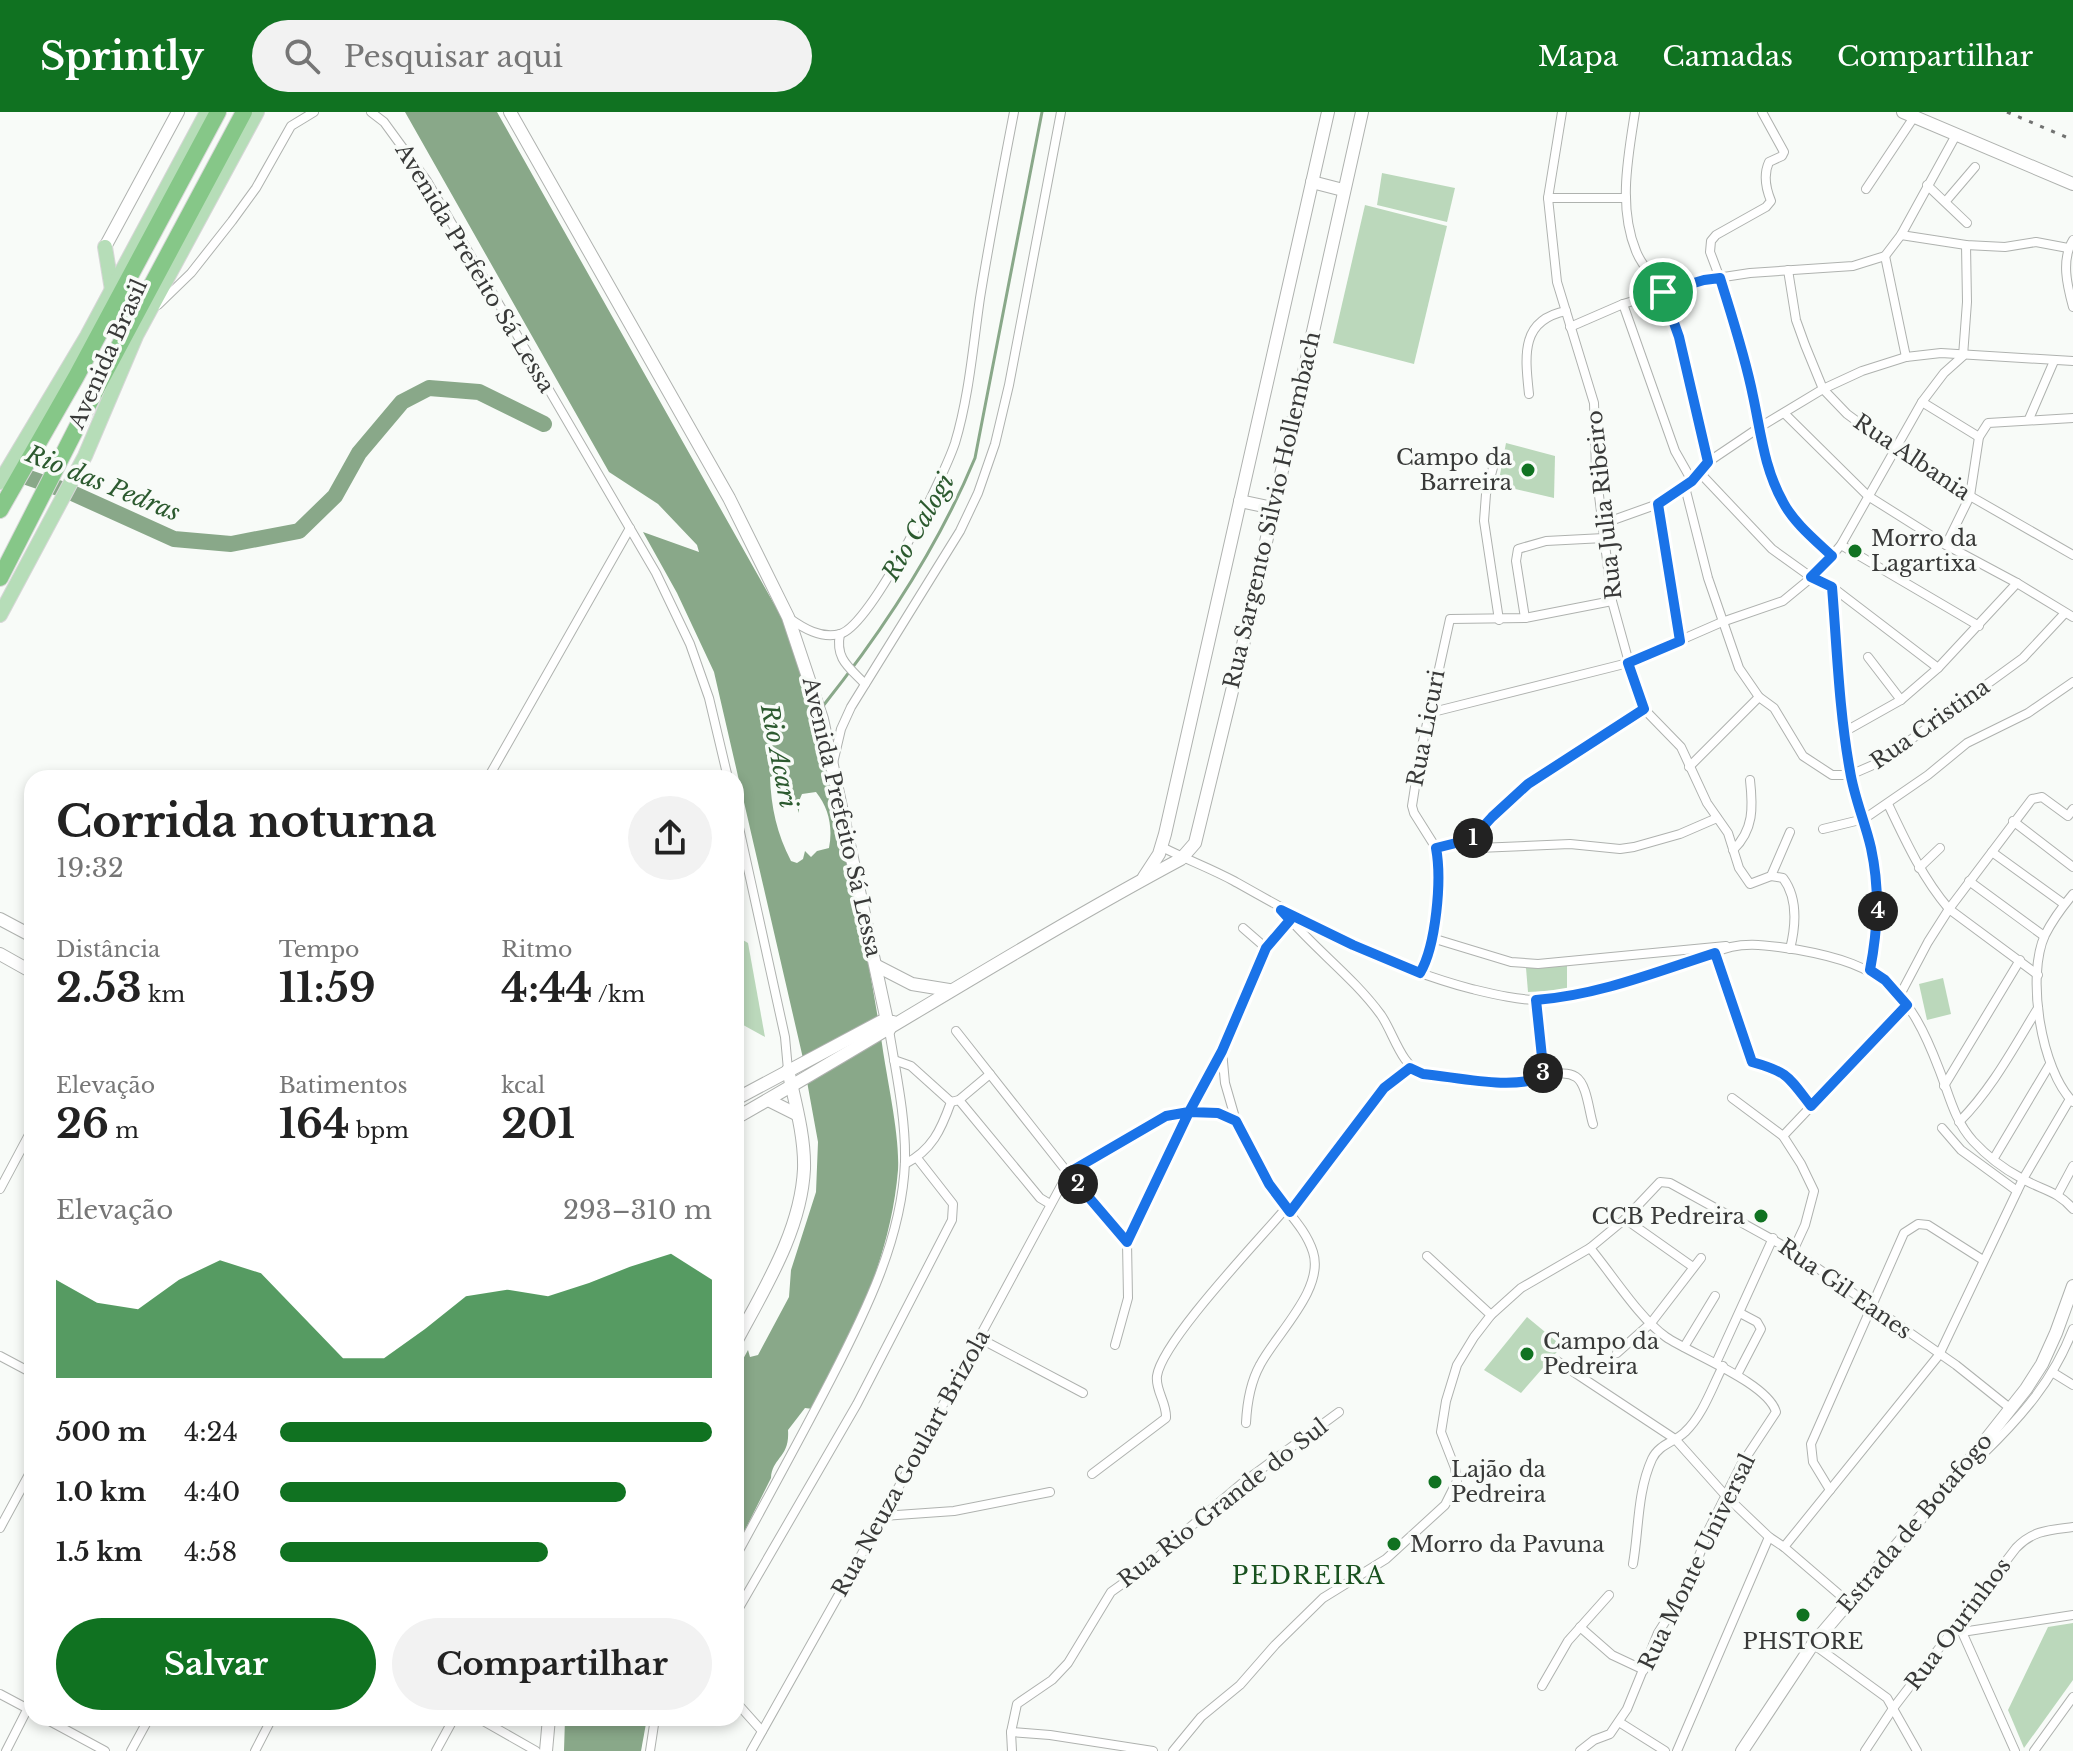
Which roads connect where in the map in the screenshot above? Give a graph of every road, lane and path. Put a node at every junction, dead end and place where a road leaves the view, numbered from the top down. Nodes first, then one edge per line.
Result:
1 (178, 112) edge
2 (207, 112) edge
3 (218, 112) edge
4 (244, 112) edge
5 (257, 112) edge
6 (314, 112) edge
7 (371, 112) edge
8 (510, 112) edge
9 (1014, 112) edge
10 (1061, 112) edge
11 (1328, 112) edge
12 (1362, 112) edge
13 (1562, 112) edge
14 (1635, 112) edge
15 (1762, 112) edge
16 (1908, 114) edge
17 (1956, 135) junction
18 (1975, 167) dead end
19 (1312, 182) junction
20 (2073, 184) edge
21 (1927, 185) junction
22 (1866, 189) dead end
23 (1343, 190) junction
24 (1548, 198) junction
25 (1626, 198) junction
26 (1946, 201) junction
27 (1967, 223) dead end
28 (1901, 235) junction
29 (2071, 244) edge
30 (1966, 245) junction
31 (105, 247) joint
32 (1885, 256) junction
33 (1788, 270) junction
34 (1720, 278) junction
35 (112, 290) junction
36 (1663, 292) junction
37 (1623, 304) junction
38 (2073, 307) edge
39 (1566, 311) junction
40 (146, 317) junction
41 (1570, 327) junction
42 (1963, 356) junction
43 (1906, 357) junction
44 (2054, 361) junction
45 (2073, 361) edge
46 (1823, 389) junction
47 (1529, 394) dead end
48 (1922, 402) junction
49 (1784, 413) junction
50 (2073, 418) edge
51 (2029, 419) junction
52 (1758, 430) junction
53 (1979, 437) junction
54 (29, 445) junction
55 (1896, 450) junction
56 (1495, 460) dead end
57 (1708, 462) junction
58 (1700, 473) junction
59 (0, 482) edge
60 (1688, 484) junction
61 (1868, 496) junction
62 (1970, 496) junction
63 (1240, 501) junction
64 (1658, 504) junction
65 (3, 505) edge
66 (1273, 508) junction
67 (1602, 524) junction
68 (630, 528) junction
69 (1604, 538) junction
70 (1841, 545) junction
71 (1946, 545) junction
72 (2073, 555) edge
73 (1832, 556) junction
74 (1811, 577) junction
75 (0, 578) edge
76 (2017, 583) junction
77 (1832, 587) junction
78 (1612, 601) junction
79 (0, 615) edge
80 (2069, 615) edge
81 (788, 617) junction
82 (1525, 618) junction
83 (1499, 620) junction
84 (1722, 622) junction
85 (1979, 626) junction
86 (840, 634) junction
87 (1680, 641) junction
88 (1868, 657) dead end
89 (1628, 663) junction
90 (1938, 668) junction
91 (2073, 682) edge
92 (865, 684) junction
93 (1759, 697) junction
94 (1901, 700) junction
95 (1644, 709) junction
96 (1429, 713) junction
97 (1844, 732) junction
98 (833, 764) junction
99 (1689, 767) junction
100 (493, 770) edge
101 (726, 770) edge
102 (1850, 775) junction
103 (1750, 780) dead end
104 (1888, 804) junction
105 (2071, 815) edge
106 (1717, 818) junction
107 (1864, 819) junction
108 (2013, 821) junction
109 (1823, 829) dead end
110 (1790, 832) dead end
111 (1472, 839) junction
112 (1162, 847) junction
113 (1436, 848) junction
114 (1940, 848) dead end
115 (744, 850) edge
116 (1733, 850) junction
117 (1992, 852) junction
118 (1181, 859) junction
119 (2073, 867) edge
120 (1919, 868) junction
121 (1771, 876) junction
122 (1142, 881) junction
123 (1969, 881) junction
124 (2073, 894) edge
125 (2064, 904) junction
126 (1949, 909) junction
127 (1281, 910) junction
128 (0, 919) edge
129 (1290, 920) junction
130 (1243, 928) dead end
131 (24, 932) edge
132 (2044, 936) junction
133 (1432, 938) junction
134 (1727, 946) junction
135 (1266, 948) junction
136 (1790, 949) junction
137 (1715, 953) junction
138 (0, 954) edge
139 (2020, 960) junction
140 (877, 966) junction
141 (24, 968) edge
142 (1870, 970) junction
143 (1420, 973) junction
144 (2038, 975) junction
145 (949, 990) junction
146 (1900, 995) junction
147 (1536, 1000) junction
148 (1907, 1005) junction
149 (2039, 1007) junction
150 (889, 1025) junction
151 (956, 1031) dead end
152 (1222, 1051) junction
153 (894, 1060) junction
154 (2050, 1064) junction
155 (792, 1068) junction
156 (1410, 1068) junction
157 (990, 1074) junction
158 (1544, 1076) junction
159 (795, 1083) junction
160 (1944, 1086) junction
161 (744, 1095) edge
162 (1732, 1098) dead end
163 (768, 1100) junction
164 (2072, 1100) edge
165 (955, 1101) junction
166 (1811, 1106) junction
167 (1189, 1112) junction
168 (744, 1114) edge
169 (796, 1114) junction
170 (1236, 1121) junction
171 (1959, 1122) junction
172 (1593, 1124) dead end
173 (1942, 1128) dead end
174 (1783, 1136) junction
175 (24, 1144) edge
176 (917, 1158) junction
177 (1994, 1158) junction
178 (905, 1164) junction
179 (2073, 1166) edge
180 (1068, 1173) junction
181 (2023, 1179) junction
182 (0, 1189) edge
183 (2017, 1191) junction
184 (2060, 1195) junction
185 (2073, 1198) edge
186 (1050, 1204) junction
187 (2073, 1209) edge
188 (1288, 1210) junction
189 (1625, 1219) junction
190 (1773, 1238) junction
191 (1127, 1242) junction
192 (1590, 1248) junction
193 (1793, 1251) junction
194 (1427, 1256) dead end
195 (1701, 1258) dead end
196 (1983, 1260) junction
197 (1693, 1267) junction
198 (2073, 1286) edge
199 (1715, 1296) dead end
200 (1873, 1306) junction
201 (1740, 1313) junction
202 (1491, 1315) junction
203 (1651, 1323) junction
204 (744, 1327) edge
205 (2072, 1335) edge
206 (979, 1338) junction
207 (1115, 1345) dead end
208 (1684, 1347) junction
209 (1617, 1353) dead end
210 (1939, 1355) junction
211 (0, 1356) edge
212 (1557, 1361) dead end
213 (1720, 1364) junction
214 (24, 1369) edge
215 (2052, 1372) junction
216 (1737, 1375) junction
217 (2073, 1385) edge
218 (1083, 1393) dead end
219 (2011, 1409) junction
220 (1339, 1412) dead end
221 (1246, 1423) dead end
222 (1675, 1439) junction
223 (1969, 1461) junction
224 (1092, 1474) dead end
225 (24, 1484) edge
226 (1830, 1490) junction
227 (1050, 1492) dead end
228 (1726, 1496) junction
229 (883, 1516) junction
230 (2073, 1527) edge
231 (0, 1528) edge
232 (1769, 1537) junction
233 (744, 1541) edge
234 (1784, 1547) junction
235 (1633, 1564) dead end
236 (1609, 1595) dead end
237 (744, 1599) edge
238 (1848, 1602) junction
239 (2073, 1615) edge
240 (1580, 1627) junction
241 (1959, 1630) junction
242 (1813, 1644) junction
243 (1644, 1670) junction
244 (1542, 1686) dead end
245 (0, 1694) edge
246 (2073, 1697) edge
247 (24, 1707) edge
248 (1894, 1707) junction
249 (744, 1711) edge
250 (24, 1720) edge
251 (1619, 1722) junction
252 (59, 1726) edge
253 (145, 1726) edge
254 (268, 1726) edge
255 (450, 1726) edge
256 (492, 1726) edge
257 (548, 1726) edge
258 (654, 1726) edge
259 (762, 1731) junction
260 (1011, 1732) junction
261 (6, 1751) edge
262 (105, 1751) edge
263 (131, 1751) edge
264 (255, 1751) edge
265 (436, 1751) edge
266 (536, 1751) edge
267 (546, 1751) edge
268 (650, 1751) edge
269 (751, 1751) edge
270 (1012, 1751) edge
271 (1153, 1751) edge
272 (1173, 1751) edge
273 (1580, 1751) edge
274 (1665, 1751) edge
275 (1677, 1751) edge
276 (1742, 1751) edge
277 (1865, 1751) edge
278 (1917, 1751) edge
279 (2015, 1751) edge
280 (2034, 1751) edge

1 - 31 main road
2 - 35 main road, Avenida Brasil
3 - 54 highway, Avenida Brasil
4 - 75 highway, Avenida Brasil
5 - 40 main road, Avenida Brasil
6 - 40 street
7 - 68 street, Avenida Prefeito Sá Lessa
8 - 81 main road, Avenida Prefeito Sá Lessa
9 - 86 street
10 - 92 street
11 - 19 main road, Rua Sargento Silvio Hollembach
12 - 23 main road, Rua Sargento Silvio Hollembach
13 - 24 street, Rua Julia Ribeiro
14 - 25 street
15 - 34 street
16 - 17 main road
16 - 22 street
17 - 20 main road
17 - 21 street
18 - 26 street
19 - 23 main road
19 - 63 main road, Rua Sargento Silvio Hollembach
21 - 26 street
21 - 28 street
23 - 66 main road, Rua Sargento Silvio Hollembach
24 - 25 street
24 - 39 street, Rua Julia Ribeiro
25 - 36 street
26 - 27 street
28 - 30 street
28 - 32 street
29 - 30 street
29 - 38 street
30 - 42 street
31 - 35 main road
32 - 33 street
32 - 43 street
33 - 34 street
33 - 46 street, Rua Albania
34 - 36 street
34 - 52 street
35 - 54 main road, Avenida Brasil
36 - 37 street
36 - 57 street
37 - 41 street
37 - 60 street, Rua Cristina
39 - 41 street, Rua Julia Ribeiro
39 - 47 street
40 - 79 main road, Avenida Brasil
41 - 67 street, Rua Julia Ribeiro
42 - 43 street
42 - 44 street
42 - 48 street
43 - 46 street
44 - 45 street
44 - 51 street
46 - 49 street
46 - 55 street, Rua Albania
48 - 53 street
48 - 55 street
49 - 52 street
49 - 61 street
50 - 51 street
51 - 53 street
52 - 57 street
52 - 73 street
53 - 62 street
54 - 59 main road, Avenida Brasil
54 - 65 highway, Avenida Brasil
55 - 61 street
55 - 62 street, Rua Albania
56 - 83 street
57 - 58 street
58 - 60 street
58 - 74 street
60 - 64 street
60 - 84 street, Rua Cristina
61 - 70 street
61 - 71 street
62 - 71 street
62 - 72 street, Rua Albania
63 - 66 main road
63 - 112 main road, Rua Sargento Silvio Hollembach
64 - 67 street
64 - 87 street
66 - 118 main road, Rua Sargento Silvio Hollembach
67 - 69 street, Rua Julia Ribeiro
68 - 100 street
68 - 101 street, Avenida Prefeito Sá Lessa
69 - 78 street, Rua Julia Ribeiro
69 - 82 street
70 - 73 street
70 - 85 street
71 - 76 street
73 - 74 street
74 - 77 street
74 - 84 street
76 - 80 street
76 - 85 street
77 - 90 street
77 - 97 street
78 - 82 street
78 - 89 street, Rua Julia Ribeiro
80 - 102 street, Rua Cristina
81 - 86 street
81 - 98 main road, Avenida Prefeito Sá Lessa
82 - 83 street
83 - 96 street, Rua Licuri
84 - 87 street
84 - 93 street, Rua Cristina
85 - 90 street
86 - 92 street
87 - 89 street
88 - 94 street
89 - 95 street, Rua Julia Ribeiro
89 - 96 street
90 - 94 street
91 - 104 street
92 - 98 street
93 - 99 street
93 - 102 street, Rua Cristina
94 - 97 street
95 - 99 street
95 - 111 street
96 - 113 street, Rua Licuri
97 - 102 street
98 - 140 main road, Avenida Prefeito Sá Lessa
99 - 106 street
102 - 107 street
103 - 116 street
104 - 107 street
104 - 120 street
105 - 108 street
106 - 111 street
106 - 116 street
107 - 109 street
107 - 142 street
108 - 117 street
108 - 119 street
110 - 121 street
111 - 113 street
112 - 118 street
112 - 122 main road, Rua Sargento Silvio Hollembach
113 - 133 street
114 - 120 street
115 - 155 street
116 - 121 street
117 - 123 street
117 - 125 street
118 - 122 main road
118 - 127 street
120 - 126 street
121 - 136 street
122 - 145 main road
123 - 126 street
123 - 132 street
124 - 125 street
125 - 132 street
126 - 139 street
126 - 146 street
127 - 129 street
127 - 143 street
128 - 131 main road
129 - 135 street
129 - 156 street
130 - 135 street
132 - 144 street
133 - 134 street
133 - 143 street
134 - 136 street
134 - 137 street
135 - 152 street
136 - 142 street
137 - 147 street
137 - 166 street
138 - 141 main road
139 - 144 street
139 - 160 street
140 - 145 main road
140 - 150 main road, Avenida Prefeito Sá Lessa
142 - 146 street
143 - 147 street
144 - 149 street
145 - 150 main road
146 - 148 street
147 - 158 street
148 - 160 street
148 - 166 street
149 - 154 street
149 - 171 street
150 - 153 street, Avenida Prefeito Sá Lessa
150 - 155 main road
150 - 159 main road
151 - 157 street
152 - 167 street
152 - 170 street
153 - 165 street
153 - 178 street, Avenida Prefeito Sá Lessa
154 - 164 street
154 - 177 street
155 - 159 main road
155 - 161 main road
156 - 158 street
156 - 188 street
157 - 165 street
157 - 180 street
158 - 172 street
159 - 163 main road
159 - 169 main road
160 - 171 street
162 - 174 street
163 - 168 main road
163 - 169 main road
164 - 181 street
165 - 176 street
165 - 186 street
166 - 174 street
167 - 170 street
167 - 180 street
167 - 191 street
169 - 204 main road
170 - 188 street
171 - 177 street
173 - 183 street
174 - 193 street
175 - 182 street
176 - 178 street
176 - 237 street
177 - 181 street
178 - 233 street, Avenida Prefeito Sá Lessa
179 - 184 street
180 - 186 street, Rua Neuza Goulart Brizola
180 - 191 street
181 - 183 street
181 - 184 street
183 - 196 street
184 - 185 street
184 - 187 street
186 - 206 street, Rua Neuza Goulart Brizola
188 - 221 street
188 - 224 street
189 - 190 street, Rua Gil Eanes
189 - 192 street
189 - 197 street
190 - 193 street, Rua Gil Eanes
190 - 201 street
191 - 207 street
192 - 202 street
192 - 203 street
193 - 200 street, Rua Gil Eanes
194 - 202 street
195 - 197 street
196 - 200 street
196 - 210 street
197 - 203 street
198 - 219 main road, Estrada de Botafogo
199 - 208 street
200 - 210 street, Rua Gil Eanes
200 - 226 street
201 - 213 street
201 - 216 street
202 - 272 street
203 - 208 street
203 - 209 street
205 - 215 street
206 - 218 street
206 - 229 street, Rua Neuza Goulart Brizola
208 - 213 street
210 - 219 street, Rua Gil Eanes
210 - 226 street
211 - 214 street
212 - 222 street
213 - 216 street
213 - 222 street
215 - 217 street
215 - 223 street
216 - 228 street, Rua Monte Universal
219 - 223 main road, Estrada de Botafogo
220 - 260 street, Rua Rio Grande do Sul
222 - 228 street
222 - 235 street
223 - 238 main road, Estrada de Botafogo
225 - 231 street
226 - 234 street
227 - 229 street
228 - 232 street
228 - 243 street, Rua Monte Universal
229 - 259 street, Rua Neuza Goulart Brizola
230 - 241 street, Rua Ourinhos
232 - 234 street
232 - 275 street
234 - 238 street
236 - 240 street
238 - 242 main road, Estrada de Botafogo
239 - 241 street
240 - 243 street
240 - 244 street
241 - 248 street, Rua Ourinhos
241 - 279 street
242 - 248 street
242 - 276 main road, Estrada de Botafogo
243 - 251 street, Rua Monte Universal
245 - 247 street
246 - 280 street
248 - 277 street, Rua Ourinhos
248 - 278 street
249 - 259 street
250 - 261 street
251 - 273 street
251 - 274 street
252 - 262 street
253 - 263 street
254 - 264 street
255 - 265 street
256 - 266 street
257 - 267 main road
258 - 268 street
259 - 269 street, Rua Neuza Goulart Brizola
260 - 270 street
260 - 271 street

